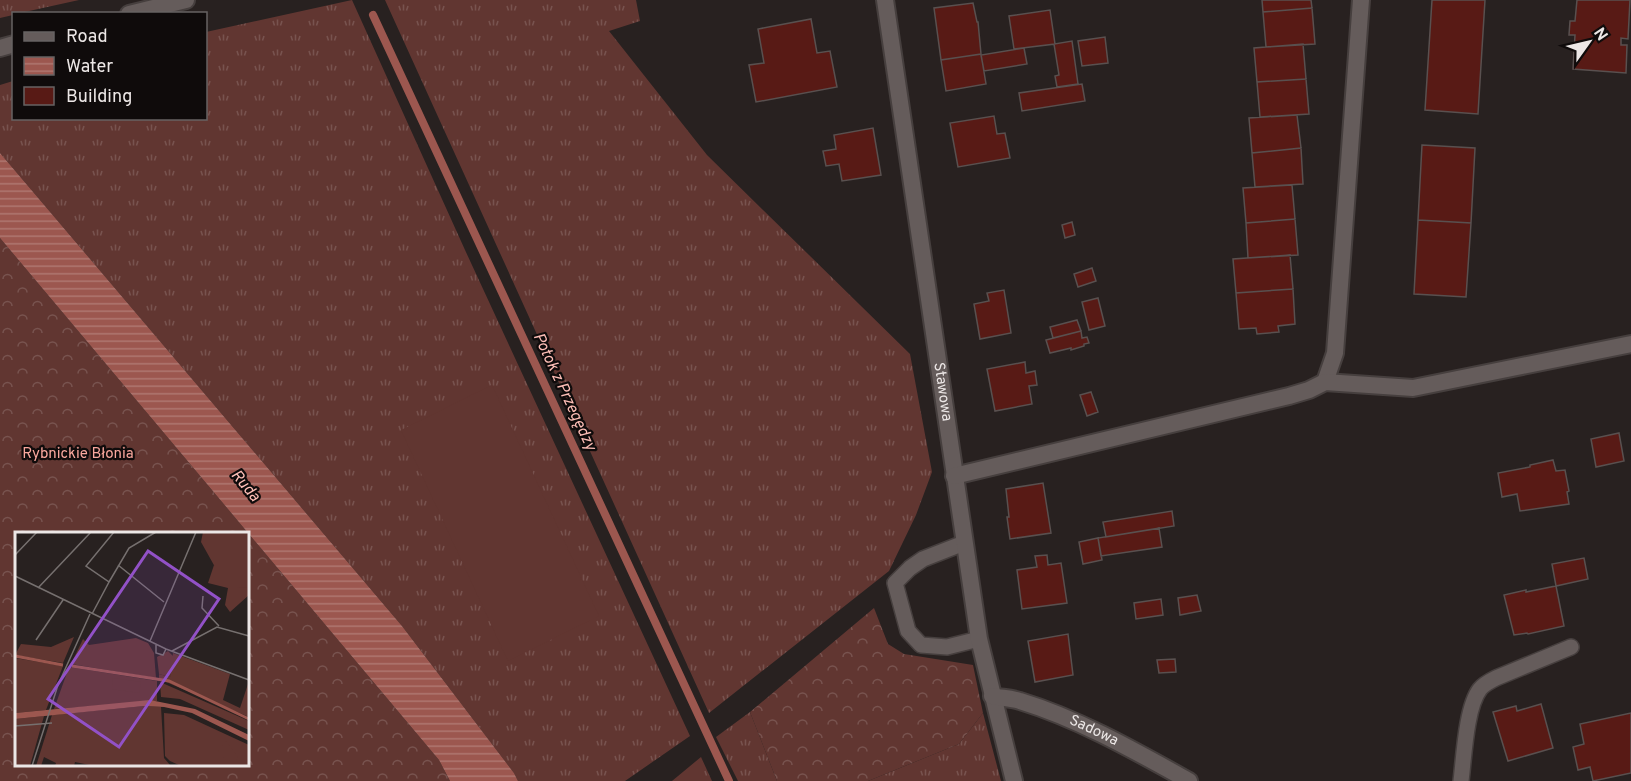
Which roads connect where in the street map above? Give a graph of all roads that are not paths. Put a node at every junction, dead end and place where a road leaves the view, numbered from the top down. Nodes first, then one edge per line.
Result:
1 (186, 0) edge
2 (885, 0) edge
3 (1361, 0) edge
4 (137, 12) edge
5 (1631, 344) edge
6 (1325, 382) junction
7 (954, 476) junction
8 (964, 543) junction
9 (979, 639) junction
10 (1571, 647) dead end
11 (992, 696) junction
12 (1014, 781) edge
13 (1189, 781) edge
14 (1461, 781) edge

1 - 4 street
2 - 7 street, Stawowa
3 - 6 street
5 - 6 street
6 - 7 street
7 - 8 street, Stawowa
8 - 9 street, Stawowa
8 - 9 lane
9 - 11 street, Stawowa
10 - 14 lane
11 - 12 street, Stawowa
11 - 13 street, Sadowa

